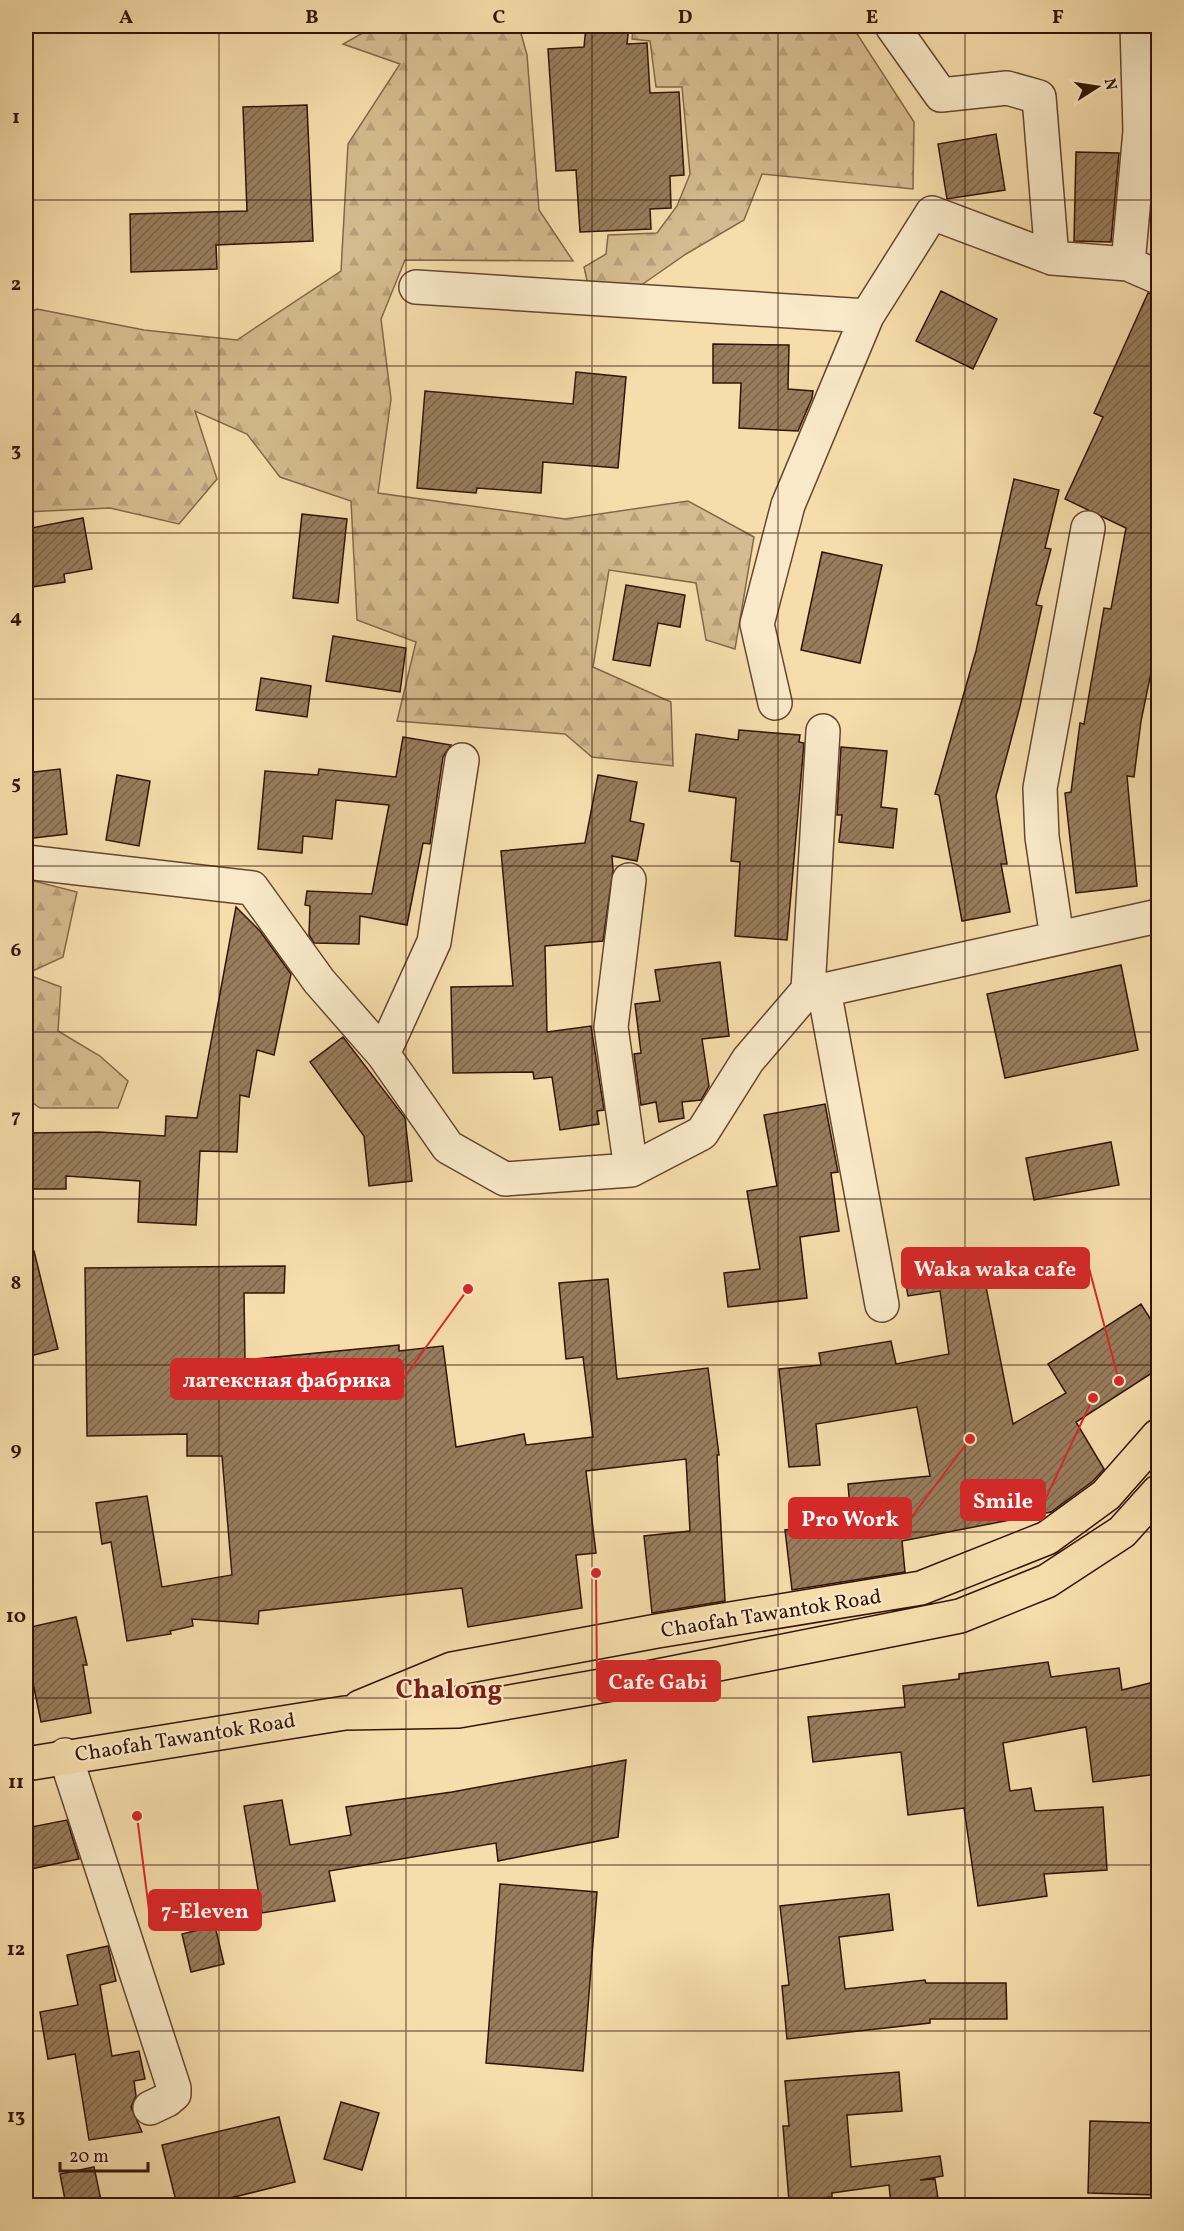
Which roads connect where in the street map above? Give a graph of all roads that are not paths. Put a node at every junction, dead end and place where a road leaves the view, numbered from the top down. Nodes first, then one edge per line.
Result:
1 (892, 26) edge
2 (1137, 26) edge
3 (1052, 258) junction
4 (1128, 264) junction
5 (1158, 277) edge
6 (416, 287) dead end
7 (867, 316) junction
8 (1088, 528) dead end
9 (775, 703) dead end
10 (823, 731) dead end
11 (462, 760) dead end
12 (26, 862) edge
13 (629, 880) dead end
14 (1158, 916) edge
15 (1058, 938) junction
16 (816, 990) junction
17 (383, 1054) junction
18 (631, 1170) junction
19 (882, 1305) dead end
20 (1158, 1436) edge
21 (1158, 1491) edge
22 (744, 1618) junction
23 (657, 1631) junction
24 (746, 1658) junction
25 (658, 1676) junction
26 (345, 1713) junction
27 (65, 1755) junction
28 (26, 1764) edge
29 (150, 2108) dead end

1 - 3 street
2 - 4 street
3 - 4 street
3 - 7 street
4 - 5 street
6 - 7 street
7 - 9 street
8 - 15 street
10 - 16 street
11 - 17 street
12 - 17 street
13 - 18 street
14 - 15 street
15 - 16 street
16 - 18 street
16 - 19 street
17 - 18 street
20 - 22 main road, Chaofah Tawantok Road
21 - 24 main road, Chaofah Tawantok Road
22 - 23 main road, Chaofah Tawantok Road
22 - 24 main road
23 - 25 main road
23 - 26 main road, Chaofah Tawantok Road
24 - 25 main road, Chaofah Tawantok Road
25 - 26 main road, Chaofah Tawantok Road
26 - 27 main road, Chaofah Tawantok Road
27 - 28 main road, Chaofah Tawantok Road
27 - 29 street

